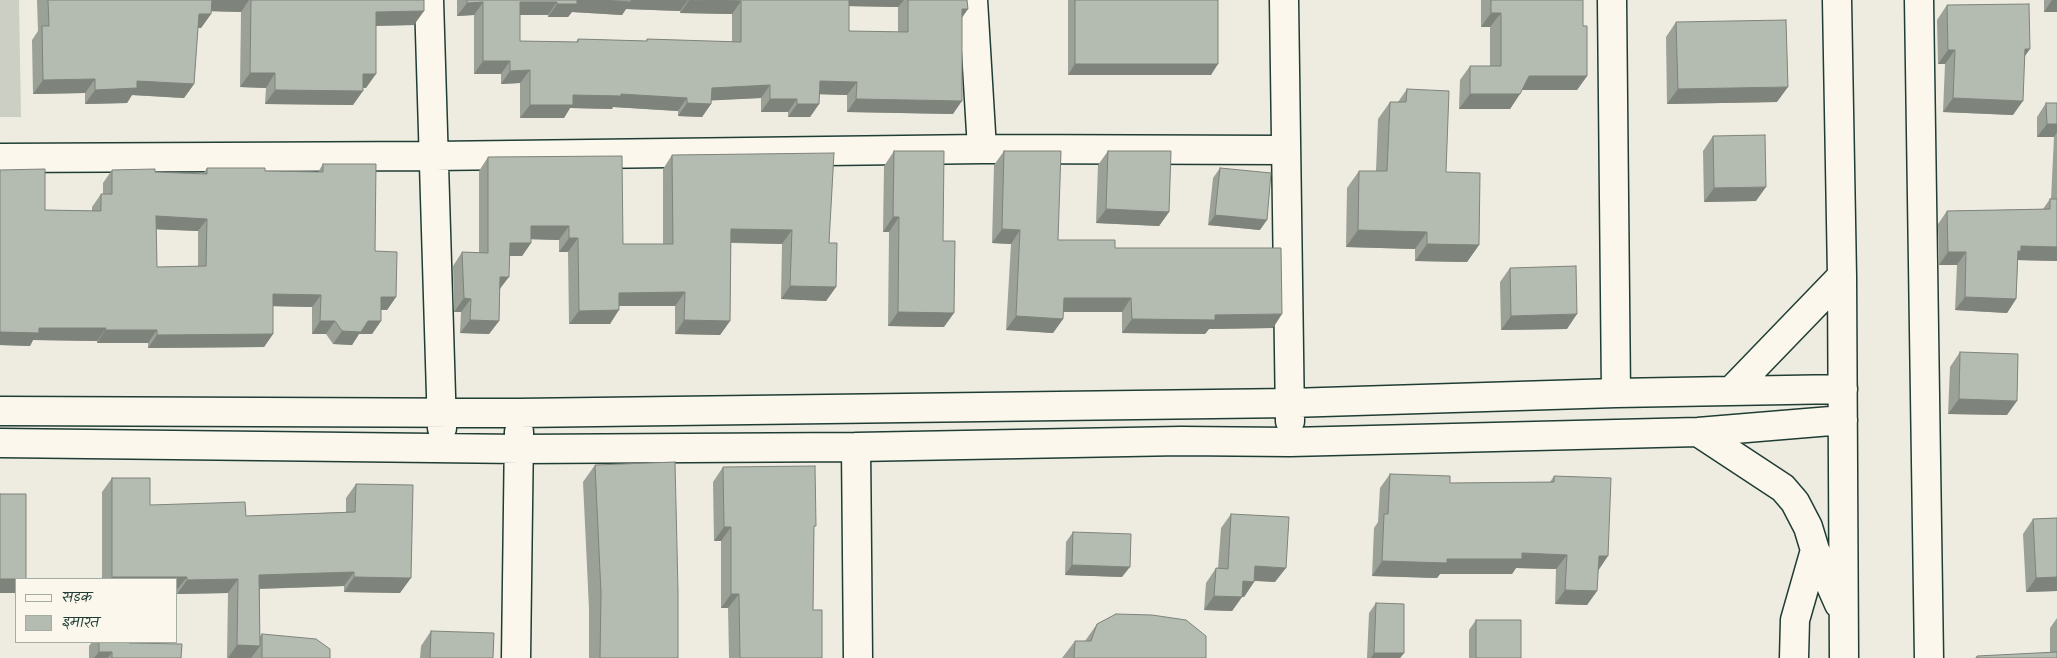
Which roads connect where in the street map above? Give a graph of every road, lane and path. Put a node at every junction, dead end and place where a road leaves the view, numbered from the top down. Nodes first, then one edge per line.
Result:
1 (429, 0) edge
2 (973, 0) edge
3 (1284, 0) edge
4 (1612, 0) edge
5 (1837, 0) edge
6 (1919, 0) edge
7 (982, 149) junction
8 (1285, 150) junction
9 (434, 156) junction
10 (0, 158) edge
11 (1842, 276) junction
12 (1843, 389) junction
13 (1730, 391) junction
14 (1616, 393) junction
15 (1290, 403) junction
16 (0, 411) edge
17 (441, 411) junction
18 (519, 413) junction
19 (1843, 420) junction
20 (1698, 432) junction
21 (1290, 442) junction
22 (0, 443) edge
23 (856, 447) junction
24 (443, 448) junction
25 (520, 449) junction
26 (1815, 550) junction
27 (1844, 614) junction
28 (516, 658) edge
29 (858, 658) edge
30 (1794, 658) edge
31 (1844, 658) edge
32 (1929, 658) edge

1 - 9 street
2 - 7 street
3 - 8 street
4 - 14 street
5 - 11 street
6 - 32 street
7 - 8 street
7 - 9 street
8 - 15 street
9 - 10 street
9 - 17 street
11 - 12 street
11 - 13 street
12 - 13 street
12 - 19 street
13 - 14 street
14 - 15 street
15 - 18 street
15 - 21 street
16 - 17 street
17 - 18 street
17 - 24 street
18 - 25 street
19 - 20 street
19 - 27 street
20 - 21 street
20 - 26 street
21 - 23 street
22 - 24 street
23 - 25 street
23 - 29 street
24 - 25 street
25 - 28 street
26 - 27 street
26 - 30 street
27 - 31 street

